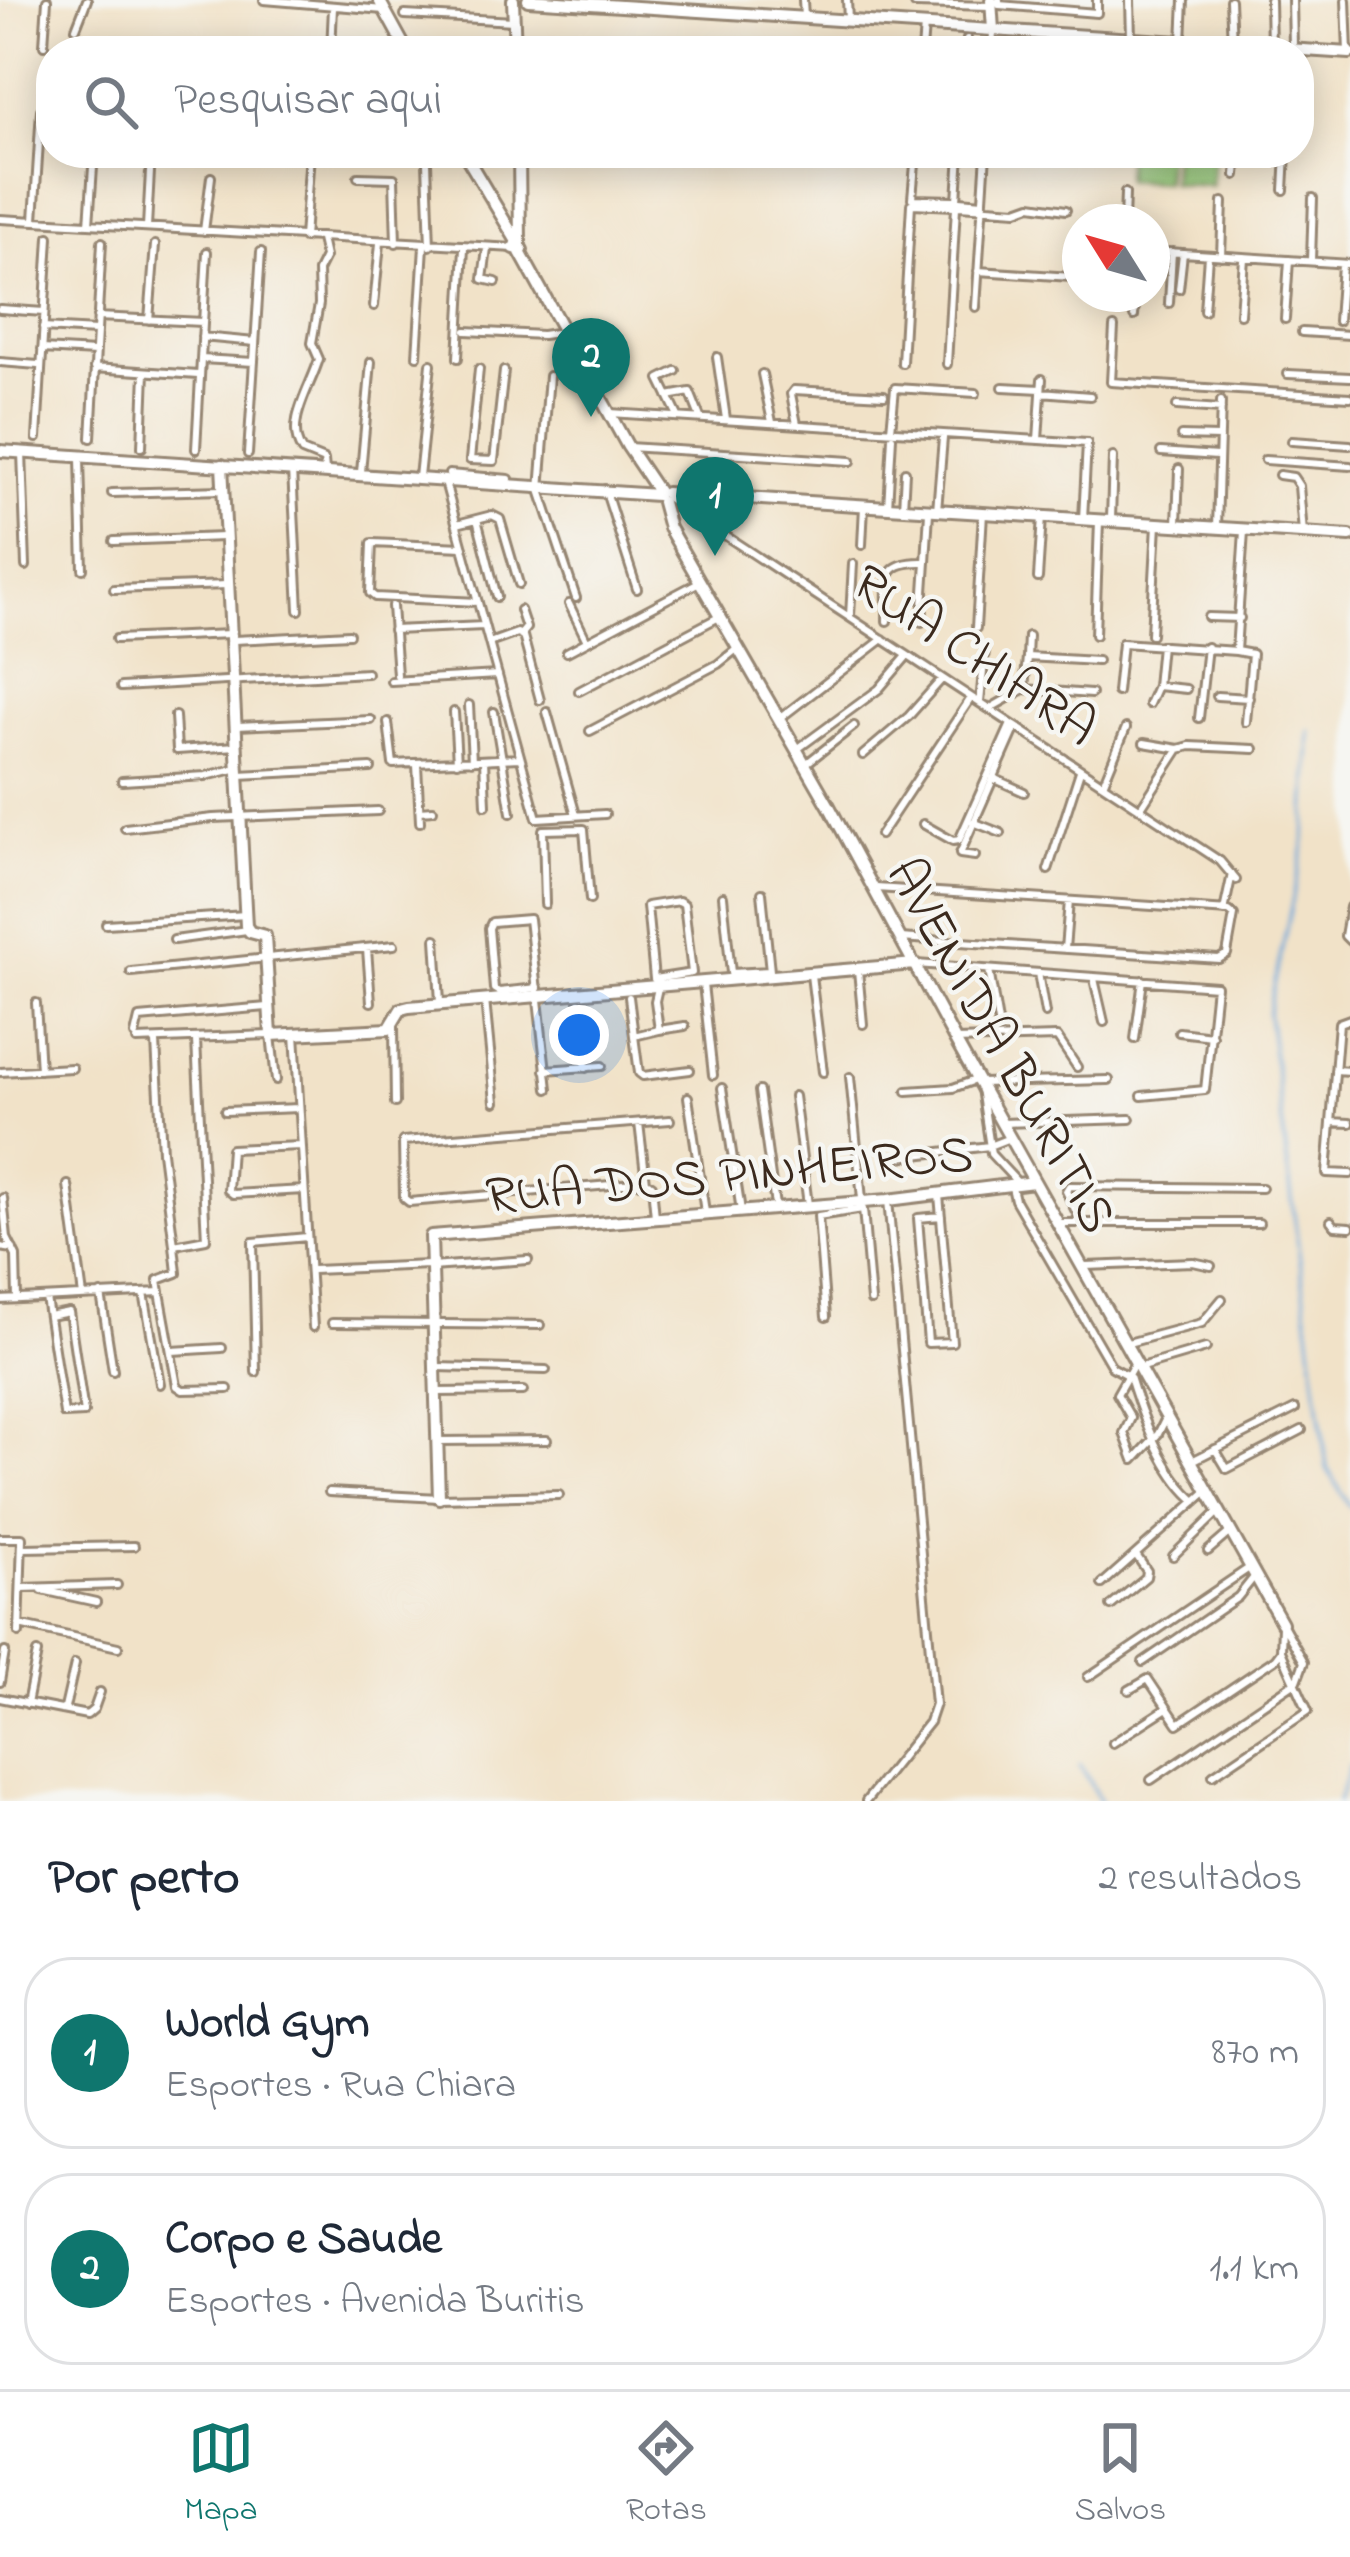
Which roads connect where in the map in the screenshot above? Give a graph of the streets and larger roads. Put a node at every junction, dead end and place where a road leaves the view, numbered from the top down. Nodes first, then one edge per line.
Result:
1 (46, 0) edge
2 (87, 0) edge
3 (264, 0) edge
4 (513, 0) edge
5 (528, 0) edge
6 (803, 0) edge
7 (847, 0) edge
8 (1097, 0) edge
9 (1130, 0) edge
10 (1184, 0) edge
11 (1230, 0) edge
12 (1270, 0) edge
13 (1292, 0) edge
14 (1346, 0) edge
15 (994, 2) edge
16 (629, 3) edge
17 (375, 4) edge
18 (915, 4) dead end
19 (333, 5) junction
20 (751, 7) edge
21 (405, 14) dead end
22 (804, 18) junction
23 (848, 20) junction
24 (514, 21) junction
25 (924, 26) junction
26 (76, 28) dead end
27 (993, 30) junction
28 (44, 36) edge
29 (332, 36) edge
30 (397, 36) edge
31 (514, 36) edge
32 (923, 36) edge
33 (993, 36) edge
34 (1076, 36) edge
35 (1131, 36) edge
36 (1182, 36) edge
37 (1238, 36) edge
38 (1271, 36) edge
39 (1293, 36) edge
40 (1314, 51) edge
41 (1349, 52) edge
42 (37, 168) edge
43 (93, 168) edge
44 (150, 168) edge
45 (309, 168) edge
46 (427, 168) edge
47 (473, 168) edge
48 (519, 168) edge
49 (915, 168) edge
50 (959, 168) edge
51 (985, 168) edge
52 (1237, 168) edge
53 (1285, 168) edge
54 (1236, 175) dead end
55 (211, 177) dead end
56 (358, 177) dead end
57 (1284, 190) dead end
58 (1125, 193) dead end
59 (1313, 198) dead end
60 (912, 201) junction
61 (898, 202) dead end
62 (1223, 202) dead end
63 (957, 203) junction
64 (1125, 204) edge
65 (982, 205) junction
66 (1062, 209) edge
67 (0, 219) edge
68 (34, 221) junction
69 (89, 224) junction
70 (146, 228) junction
71 (204, 231) junction
72 (50, 237) dead end
73 (304, 238) junction
74 (321, 239) junction
75 (102, 242) dead end
76 (380, 242) junction
77 (396, 243) junction
78 (155, 244) dead end
79 (427, 245) junction
80 (517, 246) junction
81 (464, 248) junction
82 (487, 249) junction
83 (207, 252) dead end
84 (261, 252) dead end
85 (1172, 253) joint
86 (1183, 254) junction
87 (1350, 254) edge
88 (1208, 255) junction
89 (1221, 256) junction
90 (1244, 257) junction
91 (1288, 260) junction
92 (1310, 262) junction
93 (1347, 264) edge
94 (979, 271) junction
95 (1062, 276) edge
96 (496, 282) dead end
97 (1170, 286) edge
98 (1179, 290) dead end
99 (374, 305) dead end
100 (976, 307) dead end
101 (0, 309) edge
102 (1204, 311) dead end
103 (44, 312) junction
104 (1134, 312) edge
105 (1240, 314) dead end
106 (1134, 316) dead end
107 (97, 317) junction
108 (1285, 319) dead end
109 (149, 320) junction
110 (1338, 321) dead end
111 (203, 322) junction
112 (1114, 327) dead end
113 (44, 328) junction
114 (96, 331) junction
115 (466, 331) dead end
116 (563, 332) junction
117 (1302, 332) dead end
118 (1350, 335) edge
119 (202, 337) junction
120 (255, 342) junction
121 (42, 349) junction
122 (94, 352) junction
123 (417, 356) dead end
124 (717, 357) dead end
125 (458, 358) dead end
126 (201, 359) junction
127 (0, 362) edge
128 (254, 362) junction
129 (371, 362) dead end
130 (580, 362) junction
131 (902, 363) dead end
132 (431, 364) dead end
133 (628, 364) dead end
134 (947, 364) dead end
135 (40, 365) junction
136 (94, 368) junction
137 (479, 369) dead end
138 (504, 370) dead end
139 (676, 370) dead end
140 (145, 371) junction
141 (762, 374) dead end
142 (1288, 374) dead end
143 (199, 375) junction
144 (549, 376) dead end
145 (1350, 377) edge
146 (1003, 387) dead end
147 (1041, 387) junction
148 (976, 394) dead end
149 (884, 395) dead end
150 (1090, 395) dead end
151 (668, 396) junction
152 (1350, 397) edge
153 (1178, 406) dead end
154 (610, 413) junction
155 (678, 416) junction
156 (700, 418) junction
157 (726, 419) junction
158 (772, 422) junction
159 (797, 424) junction
160 (892, 434) junction
161 (1181, 436) dead end
162 (1219, 437) junction
163 (37, 438) dead end
164 (91, 438) dead end
165 (943, 439) dead end
166 (1039, 440) junction
167 (1292, 442) dead end
168 (1350, 445) edge
169 (142, 447) dead end
170 (628, 447) junction
171 (196, 448) dead end
172 (0, 451) edge
173 (1161, 452) dead end
174 (248, 454) dead end
175 (22, 456) junction
176 (1218, 456) junction
177 (1113, 457) dead end
178 (80, 458) junction
179 (482, 460) junction
180 (1265, 460) dead end
181 (851, 461) dead end
182 (223, 465) junction
183 (1350, 466) edge
184 (292, 469) junction
185 (1179, 469) dead end
186 (325, 470) junction
187 (361, 472) junction
188 (905, 472) dead end
189 (419, 474) junction
190 (1280, 475) dead end
191 (447, 476) junction
192 (475, 477) junction
193 (509, 479) dead end
194 (540, 485) junction
195 (605, 489) junction
196 (224, 490) junction
197 (112, 493) dead end
198 (662, 497) junction
199 (864, 506) junction
200 (888, 507) junction
201 (903, 508) junction
202 (933, 510) junction
203 (983, 513) junction
204 (1042, 517) junction
205 (477, 519) junction
206 (1083, 519) junction
207 (1105, 521) junction
208 (457, 524) junction
209 (1157, 524) junction
210 (1177, 525) junction
211 (1217, 528) junction
212 (1244, 529) junction
213 (1303, 532) junction
214 (1350, 536) edge
215 (225, 537) junction
216 (114, 541) dead end
217 (862, 545) dead end
218 (463, 547) junction
219 (926, 562) junction
220 (853, 564) dead end
221 (26, 566) dead end
222 (83, 568) dead end
223 (1038, 578) dead end
224 (701, 581) junction
225 (519, 584) dead end
226 (224, 585) junction
227 (114, 589) dead end
228 (637, 589) dead end
229 (497, 597) dead end
230 (478, 602) junction
231 (392, 606) dead end
232 (299, 610) dead end
233 (520, 610) dead end
234 (850, 616) junction
235 (1208, 616) dead end
236 (720, 617) junction
237 (1240, 618) junction
238 (887, 621) dead end
239 (922, 622) dead end
240 (484, 626) junction
241 (976, 628) dead end
242 (393, 630) junction
243 (349, 634) dead end
244 (521, 634) junction
245 (1150, 634) dead end
246 (1095, 635) dead end
247 (1028, 636) dead end
248 (230, 637) junction
249 (116, 639) dead end
250 (884, 639) junction
251 (587, 641) junction
252 (489, 643) junction
253 (1162, 645) junction
254 (1207, 647) junction
255 (739, 648) junction
256 (985, 650) dead end
257 (1236, 651) junction
258 (566, 652) dead end
259 (908, 655) junction
260 (1027, 657) junction
261 (1097, 661) dead end
262 (367, 673) dead end
263 (498, 675) junction
264 (943, 678) junction
265 (232, 681) junction
266 (1156, 686) junction
267 (121, 687) dead end
268 (1024, 689) junction
269 (1186, 689) dead end
270 (579, 691) dead end
271 (1117, 692) dead end
272 (1090, 694) dead end
273 (1217, 696) dead end
274 (1249, 698) junction
275 (540, 700) dead end
276 (976, 700) junction
277 (1149, 704) dead end
278 (469, 705) dead end
279 (989, 710) junction
280 (454, 712) dead end
281 (494, 712) dead end
282 (547, 712) dead end
283 (175, 716) dead end
284 (781, 717) junction
285 (1199, 718) dead end
286 (371, 720) dead end
287 (388, 722) dead end
288 (1246, 722) dead end
289 (1014, 725) junction
290 (235, 726) junction
291 (854, 726) dead end
292 (1126, 728) dead end
293 (590, 731) dead end
294 (821, 734) junction
295 (1144, 743) dead end
296 (237, 746) junction
297 (827, 747) junction
298 (1253, 748) dead end
299 (1179, 749) junction
300 (796, 750) junction
301 (862, 755) dead end
302 (520, 758) junction
303 (484, 760) junction
304 (502, 760) junction
305 (472, 761) junction
306 (457, 762) junction
307 (417, 765) junction
308 (805, 765) junction
309 (371, 768) dead end
310 (1081, 769) junction
311 (239, 772) junction
312 (993, 778) junction
313 (122, 781) dead end
314 (1102, 784) junction
315 (1024, 792) dead end
316 (486, 805) dead end
317 (1140, 808) junction
318 (433, 810) dead end
319 (378, 811) dead end
320 (420, 811) junction
321 (511, 813) dead end
322 (604, 814) dead end
323 (576, 815) junction
324 (542, 818) junction
325 (242, 819) junction
326 (420, 822) dead end
327 (973, 823) junction
328 (923, 824) dead end
329 (125, 828) dead end
330 (543, 830) junction
331 (1000, 833) dead end
332 (880, 835) dead end
333 (975, 856) dead end
334 (1048, 870) dead end
335 (872, 887) junction
336 (762, 893) dead end
337 (723, 896) dead end
338 (590, 900) dead end
339 (1069, 901) junction
340 (545, 904) dead end
341 (1224, 911) junction
342 (1350, 912) edge
343 (245, 914) junction
344 (106, 924) dead end
345 (248, 930) junction
346 (900, 938) junction
347 (173, 940) dead end
348 (436, 940) dead end
349 (1350, 941) edge
350 (394, 945) dead end
351 (367, 949) junction
352 (1065, 949) junction
353 (267, 960) junction
354 (914, 964) junction
355 (858, 970) junction
356 (989, 970) junction
357 (131, 972) dead end
358 (1038, 973) junction
359 (751, 976) junction
360 (812, 976) junction
361 (1094, 977) junction
362 (1144, 980) junction
363 (667, 984) junction
364 (703, 984) junction
365 (538, 992) junction
366 (629, 997) dead end
367 (485, 1000) junction
368 (371, 1001) dead end
369 (37, 1003) dead end
370 (579, 1003) dead end
371 (440, 1004) junction
372 (270, 1007) junction
373 (1045, 1013) dead end
374 (1350, 1019) edge
375 (1103, 1022) dead end
376 (863, 1024) dead end
377 (394, 1025) junction
378 (685, 1026) dead end
379 (999, 1028) dead end
380 (658, 1030) junction
381 (1179, 1032) dead end
382 (295, 1034) junction
383 (271, 1035) junction
384 (634, 1036) junction
385 (1212, 1036) junction
386 (1135, 1039) dead end
387 (196, 1040) junction
388 (955, 1040) junction
389 (156, 1042) junction
390 (602, 1066) dead end
391 (1077, 1067) dead end
392 (72, 1068) dead end
393 (586, 1068) junction
394 (40, 1070) junction
395 (545, 1070) junction
396 (690, 1070) dead end
397 (1335, 1070) junction
398 (1350, 1071) edge
399 (0, 1072) edge
400 (823, 1072) dead end
401 (713, 1075) dead end
402 (850, 1077) dead end
403 (276, 1080) dead end
404 (1108, 1080) dead end
405 (979, 1083) junction
406 (722, 1088) dead end
407 (548, 1089) dead end
408 (759, 1091) dead end
409 (907, 1091) dead end
410 (794, 1096) dead end
411 (1142, 1096) dead end
412 (688, 1097) dead end
413 (495, 1102) dead end
414 (395, 1103) dead end
415 (299, 1108) junction
416 (225, 1111) dead end
417 (1130, 1119) dead end
418 (670, 1120) dead end
419 (1330, 1121) junction
420 (640, 1123) junction
421 (1002, 1123) junction
422 (1350, 1123) edge
423 (1010, 1138) junction
424 (302, 1146) junction
425 (989, 1146) junction
426 (899, 1157) dead end
427 (1350, 1174) edge
428 (646, 1182) junction
429 (1034, 1182) junction
430 (68, 1185) dead end
431 (1016, 1186) junction
432 (1262, 1188) dead end
433 (304, 1190) junction
434 (939, 1195) junction
435 (3, 1198) dead end
436 (888, 1200) junction
437 (863, 1202) junction
438 (775, 1208) junction
439 (812, 1209) junction
440 (741, 1211) junction
441 (705, 1214) junction
442 (940, 1216) junction
443 (655, 1219) junction
444 (1331, 1221) dead end
445 (1081, 1222) junction
446 (1259, 1222) dead end
447 (1058, 1223) junction
448 (1350, 1227) edge
449 (307, 1237) junction
450 (174, 1244) junction
451 (0, 1247) edge
452 (13, 1249) junction
453 (528, 1260) dead end
454 (431, 1266) junction
455 (1081, 1266) junction
456 (1210, 1266) dead end
457 (313, 1270) dead end
458 (144, 1293) junction
459 (161, 1293) junction
460 (101, 1294) junction
461 (83, 1296) junction
462 (46, 1298) junction
463 (17, 1299) junction
464 (1222, 1299) dead end
465 (0, 1300) edge
466 (871, 1301) dead end
467 (49, 1316) junction
468 (826, 1316) dead end
469 (332, 1323) dead end
470 (433, 1325) junction
471 (540, 1325) dead end
472 (313, 1327) dead end
473 (1125, 1344) junction
474 (222, 1348) dead end
475 (1205, 1348) dead end
476 (170, 1351) junction
477 (437, 1367) junction
478 (1134, 1369) junction
479 (546, 1370) dead end
480 (113, 1371) dead end
481 (256, 1372) dead end
482 (160, 1384) dead end
483 (228, 1389) dead end
484 (523, 1391) dead end
485 (437, 1392) junction
486 (1295, 1409) dead end
487 (1166, 1418) junction
488 (1302, 1430) dead end
489 (1155, 1438) junction
490 (548, 1440) dead end
491 (439, 1441) junction
492 (1215, 1449) junction
493 (1192, 1461) junction
494 (1207, 1491) junction
495 (329, 1492) dead end
496 (559, 1495) dead end
497 (439, 1498) junction
498 (1196, 1501) junction
499 (1218, 1511) junction
500 (1230, 1532) junction
501 (0, 1540) edge
502 (134, 1546) dead end
503 (23, 1548) junction
504 (1208, 1551) dead end
505 (1136, 1555) junction
506 (1173, 1556) dead end
507 (1252, 1572) junction
508 (1102, 1584) dead end
509 (117, 1586) dead end
510 (22, 1588) junction
511 (33, 1588) junction
512 (96, 1602) dead end
513 (1111, 1606) dead end
514 (1282, 1623) junction
515 (118, 1647) dead end
516 (1280, 1651) junction
517 (5, 1652) dead end
518 (37, 1653) dead end
519 (1143, 1662) dead end
520 (75, 1664) dead end
521 (1088, 1677) dead end
522 (0, 1682) edge
523 (1295, 1683) junction
524 (1129, 1690) dead end
525 (100, 1692) dead end
526 (0, 1698) edge
527 (27, 1704) junction
528 (1167, 1708) junction
529 (57, 1710) junction
530 (1113, 1743) dead end
531 (1214, 1775) dead end
532 (1151, 1780) dead end
533 (866, 1801) edge

1 - 28 street
2 - 26 street
3 - 19 street
4 - 24 street
5 - 16 street
6 - 22 street
7 - 23 street
8 - 15 street
9 - 35 street
10 - 36 street
11 - 37 street
12 - 38 street
13 - 39 street
14 - 41 street
15 - 18 street
15 - 27 street
16 - 20 street
17 - 19 street
17 - 30 street
19 - 29 street
20 - 22 street
21 - 24 street
22 - 23 street
23 - 25 street
24 - 31 street
25 - 27 street
25 - 32 street
27 - 33 street
27 - 34 street
40 - 41 street
42 - 68 street
43 - 69 street
44 - 70 street
45 - 73 street
46 - 79 street
47 - 80 street, AVENIDA BURITIS
48 - 80 street
49 - 60 street
50 - 63 street
51 - 65 street
52 - 54 street
53 - 57 street
55 - 71 street
56 - 77 street
58 - 64 street
59 - 92 street
60 - 61 street
60 - 63 street
60 - 131 street
62 - 89 street
63 - 65 street
63 - 134 street
65 - 66 street
65 - 94 street
67 - 68 street
68 - 69 street
69 - 70 street
70 - 71 street
71 - 73 street
72 - 103 street
73 - 74 street
74 - 76 street
74 - 186 street
75 - 107 street
76 - 77 street
76 - 99 street
77 - 79 street
78 - 109 street
79 - 81 street
79 - 123 street
80 - 82 street
80 - 116 street, AVENIDA BURITIS
81 - 82 street
81 - 125 street
82 - 96 street
83 - 111 street
84 - 120 street
85 - 86 street
85 - 97 street
86 - 88 street
86 - 98 street
87 - 93 street
88 - 89 street
88 - 102 street
89 - 90 street
90 - 91 street
90 - 105 street
91 - 92 street
91 - 108 street
92 - 93 street
93 - 110 street
94 - 95 street
94 - 100 street
101 - 103 street
103 - 113 street
104 - 106 street
107 - 109 street
107 - 114 street
109 - 111 street
111 - 119 street
112 - 152 street
113 - 114 street
113 - 121 street
114 - 122 street
115 - 116 street
116 - 130 street, AVENIDA BURITIS
117 - 118 street
119 - 120 street
119 - 126 street
120 - 128 street
121 - 122 street
121 - 135 street
122 - 136 street
124 - 157 street
126 - 128 street
126 - 143 street
127 - 135 street
128 - 174 street
129 - 187 street
130 - 133 street
130 - 154 street, AVENIDA BURITIS
132 - 189 street
135 - 163 street
136 - 140 street
136 - 164 street
137 - 179 street
138 - 179 street
139 - 151 street
140 - 143 street
140 - 169 street
141 - 158 street
142 - 145 street
143 - 171 street
144 - 194 street
146 - 147 street
147 - 150 street
147 - 166 street
148 - 160 street
149 - 159 street
151 - 155 street
151 - 156 street
153 - 162 street
154 - 155 street
154 - 170 street, AVENIDA BURITIS
155 - 156 street
156 - 157 street
157 - 158 street
158 - 159 street
159 - 160 street
160 - 166 street
160 - 200 street
161 - 162 street
162 - 176 street
165 - 202 street
166 - 206 street
167 - 168 street
170 - 181 street
170 - 198 street, AVENIDA BURITIS
172 - 175 street
173 - 176 street
175 - 178 street
175 - 221 street
176 - 211 street
177 - 207 street
178 - 182 street
178 - 222 street
179 - 192 street
180 - 183 street
182 - 184 street
182 - 196 street
184 - 186 street
184 - 232 street
185 - 210 street
186 - 187 street
187 - 189 street
188 - 201 street
189 - 191 street
190 - 213 street
191 - 192 street
191 - 208 street
192 - 193 street
192 - 194 street
194 - 195 street
194 - 251 street
195 - 198 street
195 - 228 street
196 - 197 street
196 - 215 street
198 - 199 street
198 - 224 street, AVENIDA BURITIS
198 - 234 street, RUA CHIARA
199 - 200 street
199 - 217 street
200 - 201 street
201 - 202 street
202 - 203 street
202 - 219 street
203 - 204 street
203 - 241 street
204 - 206 street
204 - 223 street
205 - 208 street
205 - 225 street
205 - 229 street
206 - 207 street
207 - 209 street
207 - 246 street
208 - 218 street
209 - 210 street
209 - 245 street
210 - 211 street
211 - 212 street
212 - 213 street
212 - 237 street
213 - 214 street
215 - 216 street
215 - 226 street
218 - 230 street
218 - 230 street
219 - 238 street
219 - 239 street
220 - 234 street
224 - 236 street, AVENIDA BURITIS
224 - 251 street
226 - 227 street
226 - 248 street
230 - 240 street
231 - 242 street
233 - 244 street
234 - 250 street, RUA CHIARA
235 - 237 street
236 - 255 street, AVENIDA BURITIS
236 - 270 street
237 - 257 street
240 - 242 street
240 - 252 street
242 - 263 street
243 - 248 street
244 - 252 street
244 - 275 street
247 - 260 street
248 - 249 street
248 - 265 street
250 - 259 street, RUA CHIARA
250 - 284 street
251 - 258 street
252 - 263 street
253 - 254 street
253 - 266 street
253 - 271 street
254 - 257 street
254 - 285 street
255 - 284 street, AVENIDA BURITIS
255 - 293 street
256 - 276 street
257 - 274 street
259 - 264 street, RUA CHIARA
259 - 294 street
260 - 261 street
260 - 268 street
262 - 265 street
263 - 302 street
264 - 276 street, RUA CHIARA
264 - 301 street
265 - 267 street
265 - 290 street
266 - 269 street
266 - 277 street
268 - 272 street
268 - 279 street
273 - 274 street
274 - 288 street
276 - 279 street, RUA CHIARA
276 - 332 street
278 - 305 street
279 - 289 street, RUA CHIARA
280 - 306 street
281 - 304 street
282 - 323 street
283 - 296 street
284 - 300 street, AVENIDA BURITIS
286 - 290 street
287 - 307 street
289 - 310 street, RUA CHIARA
289 - 312 street
289 - 328 street
290 - 296 street
291 - 297 street
292 - 314 street
294 - 297 street
294 - 300 street
295 - 299 street
296 - 311 street
297 - 308 street
298 - 299 street
299 - 317 street
300 - 308 street, AVENIDA BURITIS
302 - 304 street
302 - 324 street
303 - 304 street
303 - 305 street
303 - 316 street
304 - 321 street
305 - 306 street
306 - 307 street
307 - 320 street
308 - 335 street, AVENIDA BURITIS
309 - 311 street
310 - 314 street, RUA CHIARA
310 - 334 street
311 - 313 street
311 - 325 street
312 - 315 street
312 - 327 street
314 - 317 street, RUA CHIARA
317 - 341 street, RUA CHIARA
318 - 320 street
319 - 325 street
320 - 326 street
322 - 323 street
323 - 324 street
324 - 330 street
325 - 329 street
325 - 343 street
327 - 331 street
327 - 333 street
330 - 338 street
330 - 340 street
335 - 339 street
335 - 346 street, AVENIDA BURITIS
336 - 359 street
337 - 359 street
339 - 341 street
339 - 352 street
341 - 352 street
342 - 349 street
343 - 344 street
343 - 345 street
345 - 347 street
345 - 353 street
346 - 352 street
346 - 354 street, AVENIDA BURITIS
348 - 371 street
350 - 351 street
351 - 353 street
351 - 368 street
353 - 357 street
353 - 372 street
354 - 355 street
354 - 356 street
354 - 388 street, AVENIDA BURITIS
355 - 360 street
355 - 376 street
356 - 358 street
356 - 379 street
358 - 361 street
358 - 373 street
359 - 360 street
359 - 364 street
360 - 400 street
361 - 362 street
361 - 375 street
362 - 385 street
362 - 386 street
363 - 363 street
363 - 364 street
363 - 365 street
363 - 380 street
364 - 401 street
365 - 365 street
365 - 367 street
365 - 395 street
366 - 384 street
367 - 371 street
367 - 413 street
369 - 394 street
370 - 393 street
371 - 377 street
372 - 383 street
372 - 389 street
374 - 397 street
377 - 382 street
377 - 414 street
378 - 380 street
380 - 384 street
381 - 385 street
382 - 383 street
382 - 415 street
383 - 387 street
383 - 403 street
384 - 396 street
385 - 411 street
387 - 389 street
387 - 450 street
388 - 391 street
388 - 405 street, AVENIDA BURITIS
389 - 450 street
390 - 393 street
392 - 394 street
393 - 395 street
394 - 399 street
395 - 407 street
397 - 398 street
397 - 419 street
402 - 437 street
404 - 405 street
405 - 409 street
405 - 421 street, AVENIDA BURITIS
405 - 425 street
406 - 440 street
408 - 438 street
410 - 439 street
412 - 441 street
415 - 416 street
415 - 424 street
417 - 421 street
418 - 420 street
419 - 422 street
419 - 427 street
420 - 428 street
420 - 428 street
421 - 423 street, AVENIDA BURITIS
423 - 425 street
423 - 429 street, AVENIDA BURITIS
424 - 433 street
424 - 433 street
425 - 426 street
425 - 431 street
428 - 443 street
429 - 431 street, RUA DOS PINHEIROS
429 - 447 street, AVENIDA BURITIS
430 - 461 street
431 - 434 street, RUA DOS PINHEIROS
431 - 478 street
432 - 445 street
433 - 449 street
434 - 436 street, RUA DOS PINHEIROS
434 - 442 street
435 - 452 street
436 - 437 street, RUA DOS PINHEIROS
436 - 533 street
437 - 439 street, RUA DOS PINHEIROS
438 - 439 street, RUA DOS PINHEIROS
438 - 440 street, RUA DOS PINHEIROS
439 - 466 street
439 - 468 street
440 - 441 street, RUA DOS PINHEIROS
441 - 443 street, RUA DOS PINHEIROS
442 - 442 street
443 - 454 street, RUA DOS PINHEIROS
444 - 448 street
445 - 446 street
445 - 447 street
447 - 455 street, AVENIDA BURITIS
449 - 472 street
449 - 481 street
450 - 459 street
451 - 452 street
452 - 463 street
453 - 454 street
454 - 457 street
454 - 470 street
455 - 456 street
455 - 473 street, AVENIDA BURITIS
458 - 459 street
458 - 460 street
458 - 482 street
459 - 476 street
460 - 461 street
460 - 480 street
461 - 462 street
462 - 463 street
462 - 467 street
463 - 465 street
464 - 473 street
467 - 467 street
469 - 470 street
470 - 471 street
470 - 477 street
473 - 478 street, AVENIDA BURITIS
474 - 476 street
475 - 478 street
476 - 483 street
477 - 479 street
477 - 485 street
478 - 487 street, AVENIDA BURITIS
478 - 489 street
478 - 489 street
484 - 485 street
485 - 491 street
486 - 492 street
487 - 489 street
487 - 493 street, AVENIDA BURITIS
488 - 492 street
489 - 498 street
490 - 491 street
491 - 497 street
492 - 493 street
493 - 494 street, AVENIDA BURITIS
494 - 498 street
494 - 499 street, AVENIDA BURITIS
495 - 497 street
496 - 497 street
498 - 505 street
499 - 500 street, AVENIDA BURITIS
499 - 506 street
500 - 504 street
500 - 507 street, AVENIDA BURITIS
501 - 503 street
502 - 503 street
503 - 510 street
505 - 508 street
505 - 513 street
507 - 514 street, AVENIDA BURITIS
507 - 519 street
507 - 521 street
509 - 511 street
510 - 511 street
510 - 515 street
511 - 512 street
514 - 516 street
514 - 523 street
516 - 523 street
516 - 528 street
517 - 522 street
518 - 527 street
520 - 529 street
523 - 531 street
523 - 532 street
524 - 528 street
525 - 529 street
526 - 527 street
527 - 529 street
528 - 530 street

